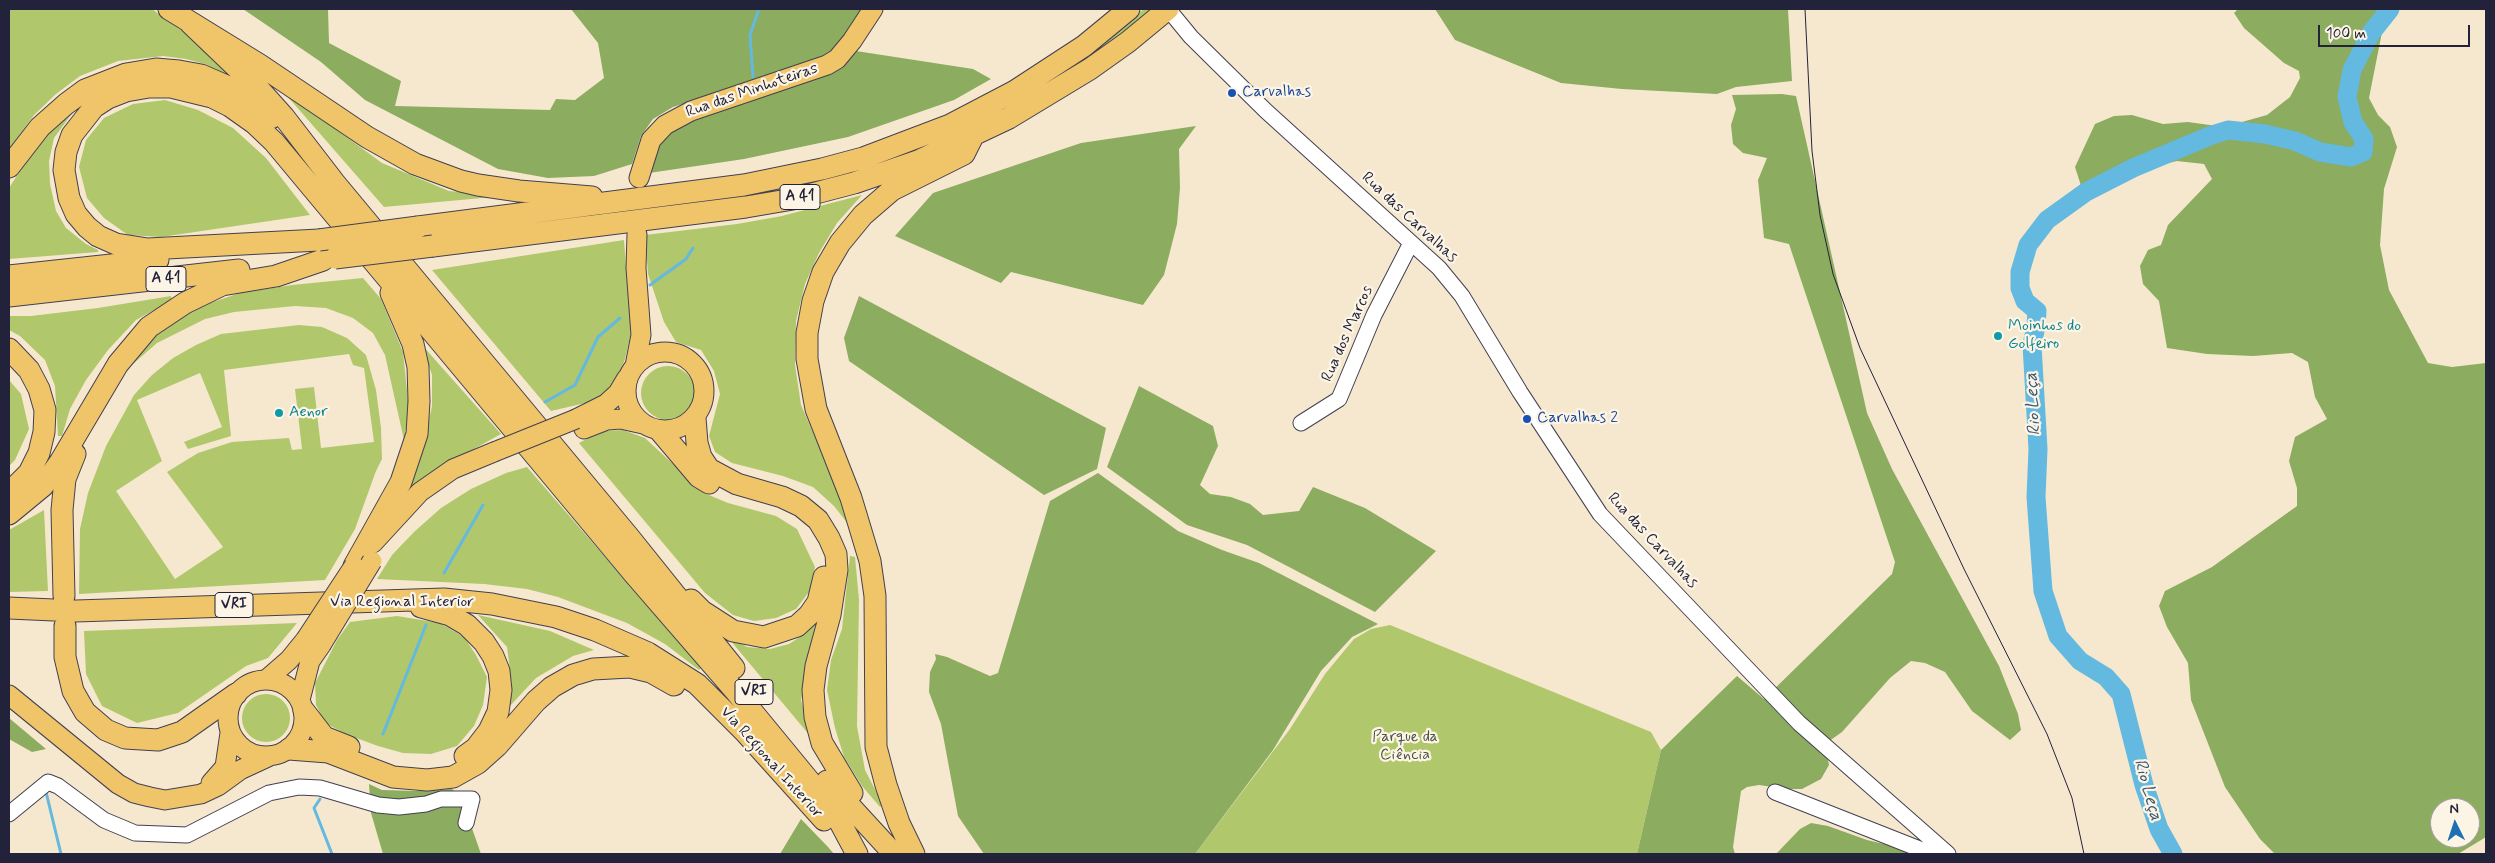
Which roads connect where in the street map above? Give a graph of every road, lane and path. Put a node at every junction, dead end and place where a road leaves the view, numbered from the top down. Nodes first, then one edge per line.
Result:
1 (169, 9) edge
2 (873, 9) edge
3 (1129, 9) edge
4 (1168, 9) edge
5 (190, 23) junction
6 (973, 136) junction
7 (9, 167) edge
8 (639, 178) dead end
9 (334, 182) junction
10 (630, 201) junction
11 (637, 234) dead end
12 (1411, 243) junction
13 (326, 252) junction
14 (380, 270) junction
15 (9, 276) edge
16 (9, 296) edge
17 (639, 305) junction
18 (9, 350) edge
19 (666, 352) junction
20 (632, 370) junction
21 (95, 400) junction
22 (695, 418) junction
23 (1300, 423) dead end
24 (580, 424) junction
25 (652, 427) junction
26 (9, 493) edge
27 (9, 514) edge
28 (629, 536) junction
29 (363, 564) junction
30 (64, 596) dead end
31 (391, 600) junction
32 (9, 608) edge
33 (65, 626) dead end
34 (313, 642) junction
35 (266, 680) junction
36 (236, 694) junction
37 (9, 696) edge
38 (302, 706) junction
39 (744, 730) junction
40 (230, 733) junction
41 (289, 749) junction
42 (268, 756) junction
43 (1775, 792) dead end
44 (201, 794) junction
45 (9, 814) edge
46 (466, 823) dead end
47 (889, 849) edge
48 (1944, 851) edge
49 (855, 854) edge
50 (914, 854) edge

1 - 5 highway
2 - 8 main road, Rua das Minhoteiras
3 - 10 highway, A 41
4 - 6 highway, A 41
4 - 12 street, Rua das Carvalhas
5 - 9 highway
5 - 10 highway
6 - 13 highway, A 41, bridge
6 - 50 highway
7 - 9 highway
9 - 28 highway, Via Regional Interior / VRI
10 - 13 highway, A 41, bridge
11 - 17 main road
12 - 23 street, Rua dos Marcos
12 - 48 street, Rua das Carvalhas
13 - 14 highway
13 - 15 highway, A 41
13 - 16 highway, A 41
13 - 21 highway
14 - 29 highway
14 - 49 highway
17 - 19 main road
17 - 20 main road
18 - 26 highway
19 - 20 main road
19 - 22 main road
20 - 24 main road
20 - 25 main road
21 - 27 highway
21 - 30 highway
22 - 25 main road
22 - 47 highway
24 - 25 main road
24 - 29 main road
25 - 28 highway
28 - 47 highway, Via Regional Interior / VRI
29 - 34 main road, bridge
31 - 32 highway, Via Regional Interior / VRI
31 - 38 highway
31 - 39 highway, Via Regional Interior / VRI
33 - 36 highway
34 - 35 main road
34 - 38 main road
35 - 36 main road
35 - 38 main road
36 - 40 main road
37 - 44 main road
38 - 41 main road
39 - 41 highway
39 - 49 highway, Via Regional Interior / VRI
40 - 42 main road
40 - 44 main road
41 - 42 main road
42 - 44 main road
43 - 48 street
45 - 46 street

